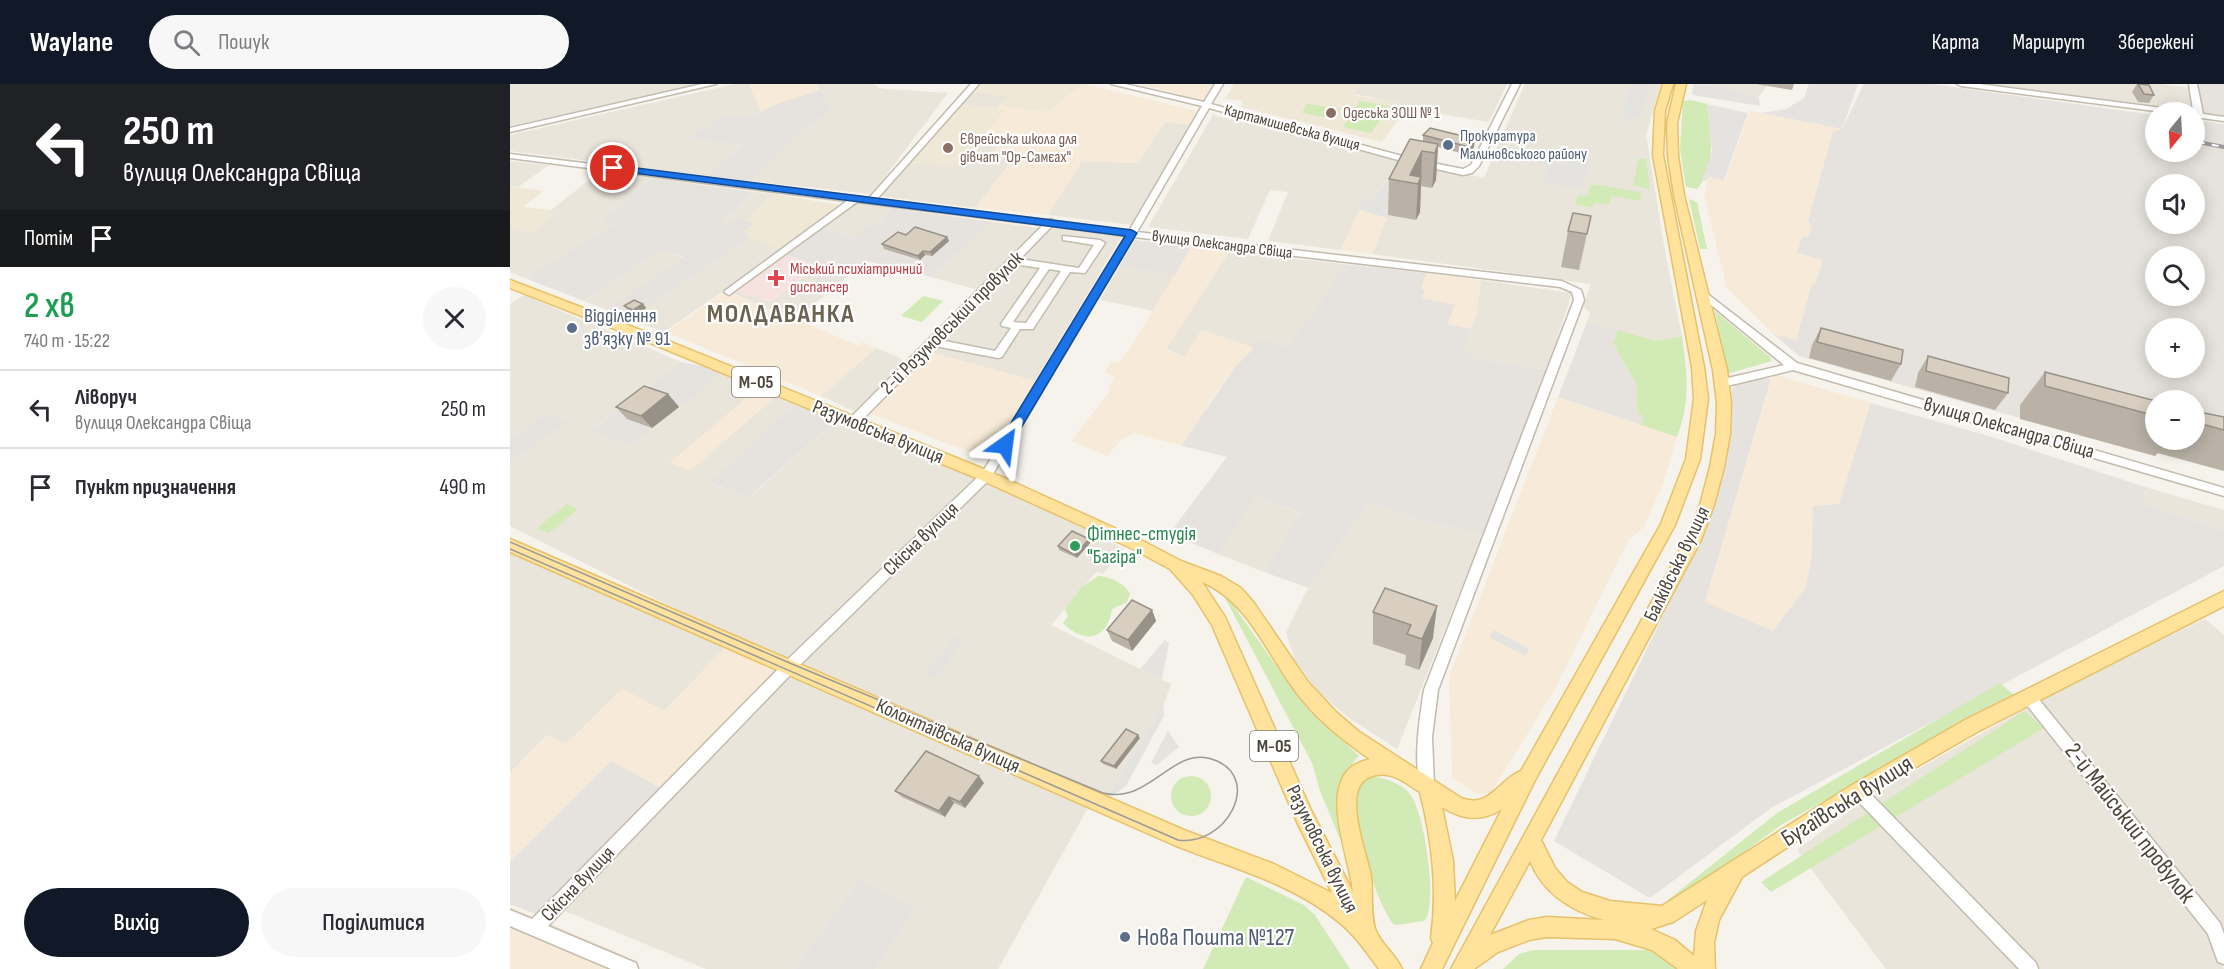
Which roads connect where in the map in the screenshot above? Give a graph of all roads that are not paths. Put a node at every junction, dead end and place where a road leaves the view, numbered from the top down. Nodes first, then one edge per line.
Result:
1 (712, 84) edge
2 (975, 84) edge
3 (1115, 84) edge
4 (1219, 84) edge
5 (1516, 84) edge
6 (1668, 84) edge
7 (1681, 84) edge
8 (1960, 84) edge
9 (2193, 84) edge
10 (2195, 102) edge
11 (1206, 105) junction
12 (2145, 108) edge
13 (2205, 116) edge
14 (2224, 119) edge
15 (510, 130) edge
16 (510, 156) edge
17 (854, 200) junction
18 (871, 201) junction
19 (1051, 222) junction
20 (1132, 233) junction
21 (1066, 238) dead end
22 (1013, 261) junction
23 (1046, 266) junction
24 (1067, 269) junction
25 (510, 284) edge
26 (729, 292) dead end
27 (1701, 292) junction
28 (1018, 325) junction
29 (934, 342) junction
30 (1793, 366) junction
31 (1722, 383) junction
32 (853, 423) junction
33 (986, 476) junction
34 (2224, 492) edge
35 (510, 545) edge
36 (1175, 565) junction
37 (2224, 598) edge
38 (789, 667) junction
39 (2028, 696) junction
40 (1397, 767) junction
41 (1529, 774) junction
42 (1426, 785) junction
43 (1858, 791) junction
44 (1531, 838) junction
45 (1740, 868) junction
46 (1666, 915) junction
47 (510, 918) edge
48 (536, 927) junction
49 (1613, 930) junction
50 (1369, 939) junction
51 (2224, 956) edge
52 (1434, 963) edge
53 (620, 967) edge
54 (1463, 967) edge
55 (1392, 969) edge
56 (1691, 969) edge
57 (1705, 969) edge
58 (2030, 969) edge

1 - 15 street
2 - 18 street
3 - 11 street, Картамишевська вулиця
4 - 11 street, Cкісна вулиця
5 - 11 street, Картамишевська вулиця
6 - 41 main road, Балківська вулиця
7 - 27 main road, Балківська вулиця
8 - 12 street
9 - 10 street
11 - 20 street, Cкісна вулиця
13 - 14 street
16 - 17 street, вулиця Олександра Свіща
17 - 18 street, вулиця Олександра Свіща
17 - 26 street
18 - 19 street, вулиця Олександра Свіща
19 - 20 street, вулиця Олександра Свіща
19 - 22 street, 2-й Розумовський провулок
20 - 33 street, Cкісна вулиця
20 - 42 street, вулиця Олександра Свіща
21 - 24 street
22 - 23 street
22 - 29 street, 2-й Розумовський провулок
23 - 24 street
23 - 28 street
24 - 28 street
25 - 32 main road, Разумовська вулиця / М-05
27 - 30 street
27 - 31 main road, Балківська вулиця
28 - 29 street
29 - 32 street, 2-й Розумовський провулок
30 - 31 street
30 - 34 street, вулиця Олександра Свіща
31 - 44 main road, Балківська вулиця
32 - 33 main road, Разумовська вулиця / М-05
33 - 36 main road, Разумовська вулиця / М-05
33 - 38 street, Cкісна вулиця
35 - 38 main road, Колонтаївська вулиця
36 - 40 main road
36 - 50 main road, Разумовська вулиця / М-05
37 - 39 main road, Бугаївська вулиця
38 - 48 street, Cкісна вулиця
38 - 50 main road, Колонтаївська вулиця
39 - 43 main road, Бугаївська вулиця
39 - 51 street, 2-й Майський провулок
40 - 42 main road
40 - 50 main road
41 - 42 main road
41 - 52 main road, Балківська вулиця
42 - 52 main road
43 - 45 main road, Бугаївська вулиця
43 - 58 street
44 - 46 main road
44 - 54 main road, Балківська вулиця
45 - 46 main road, Бугаївська вулиця
45 - 57 main road
46 - 49 main road, Бугаївська вулиця
47 - 48 street
48 - 53 street
49 - 54 main road, Бугаївська вулиця
49 - 56 main road
50 - 55 main road, М-05

